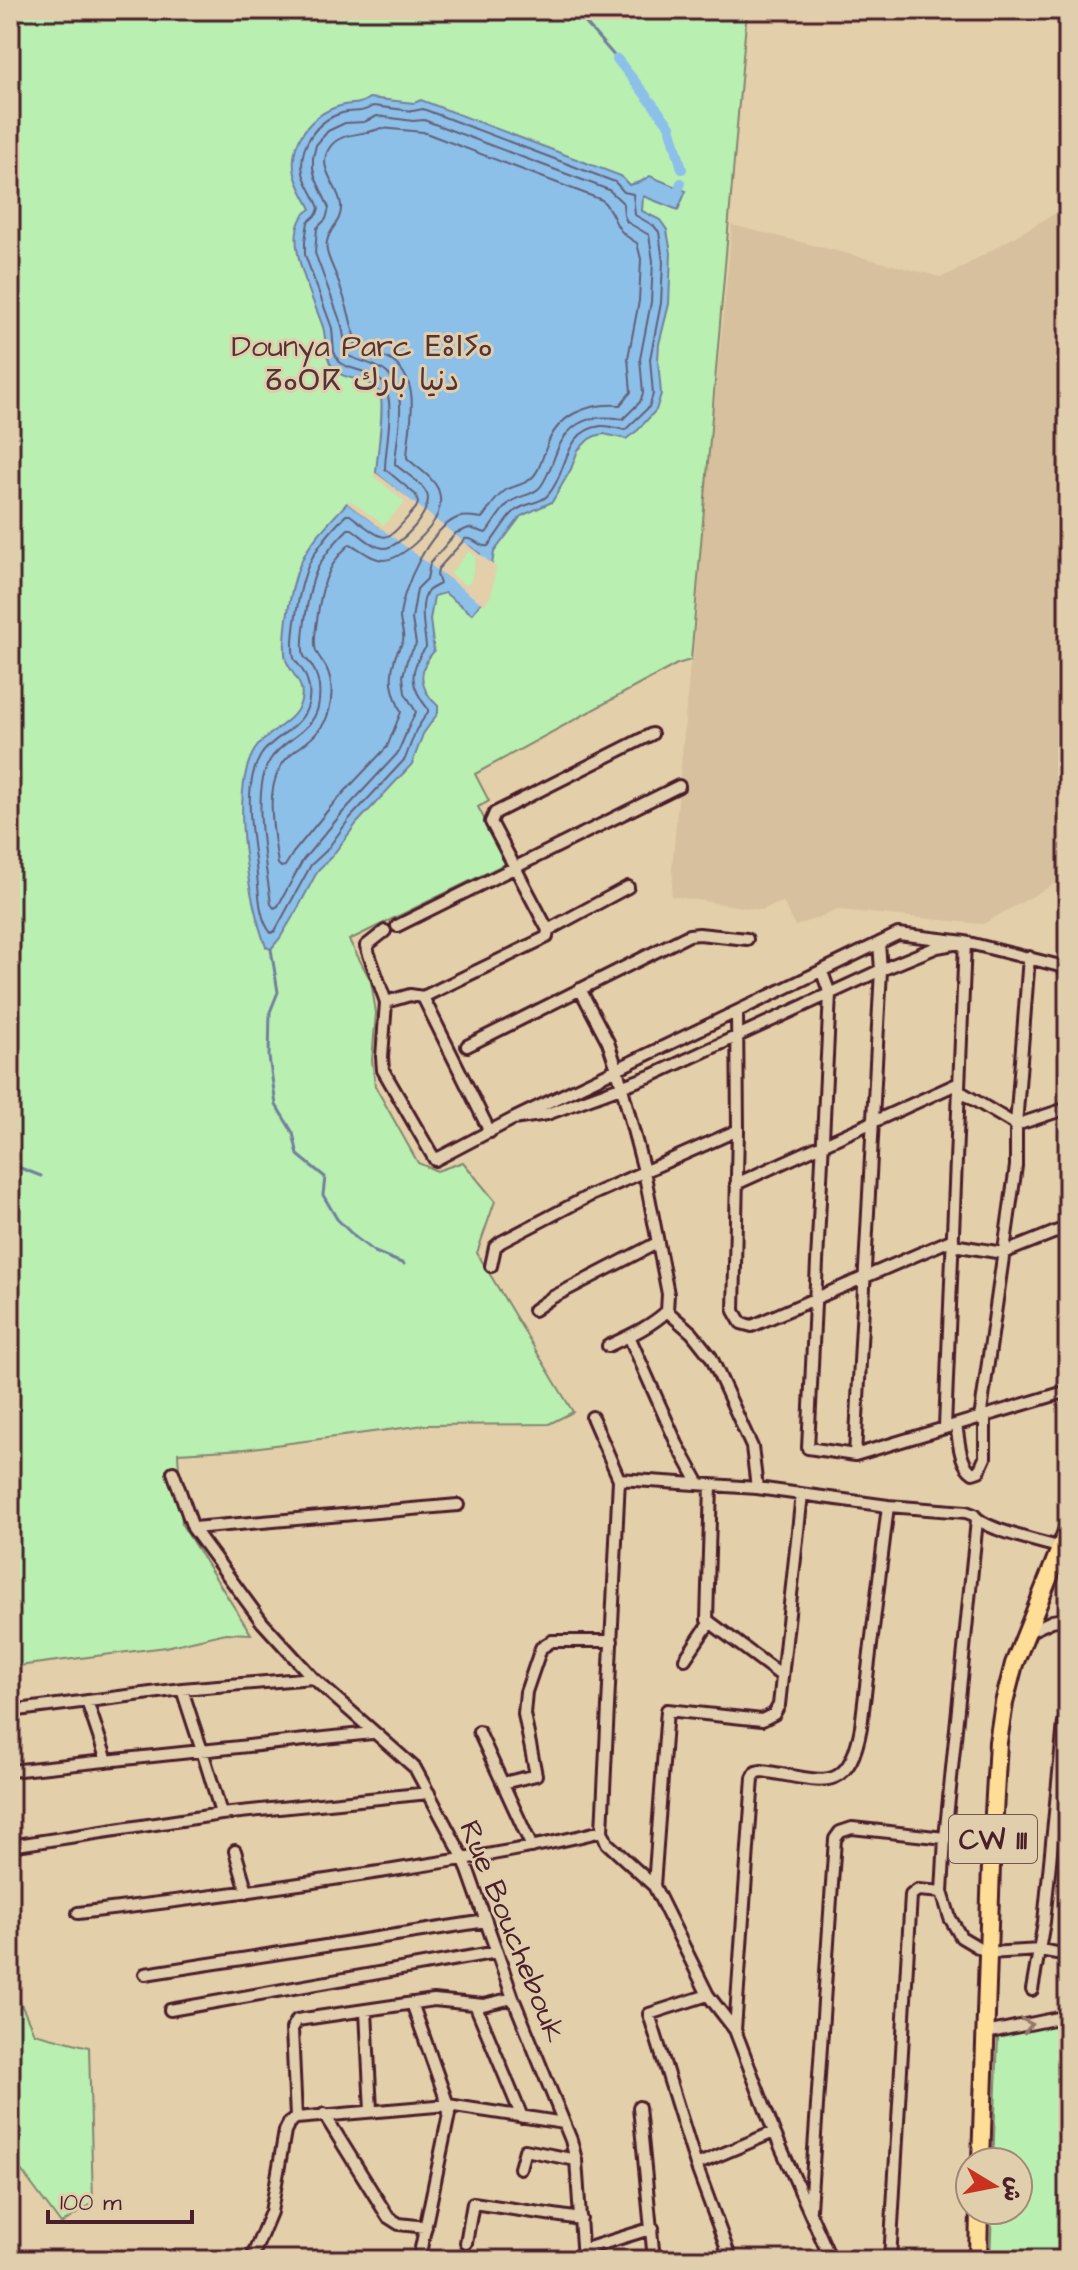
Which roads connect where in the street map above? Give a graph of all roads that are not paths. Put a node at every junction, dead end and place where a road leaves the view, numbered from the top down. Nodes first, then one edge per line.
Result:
1 (652, 734) dead end
2 (679, 786) dead end
3 (515, 867) junction
4 (628, 887) dead end
5 (397, 926) dead end
6 (548, 930) junction
7 (385, 931) dead end
8 (747, 939) dead end
9 (965, 942) junction
10 (879, 943) junction
11 (1029, 957) junction
12 (1068, 968) edge
13 (881, 970) junction
14 (822, 972) junction
15 (580, 989) junction
16 (830, 994) junction
17 (423, 997) junction
18 (386, 1002) junction
19 (737, 1012) junction
20 (737, 1038) junction
21 (467, 1046) dead end
22 (617, 1069) junction
23 (620, 1087) junction
24 (959, 1087) junction
25 (1068, 1108) edge
26 (513, 1119) junction
27 (872, 1121) junction
28 (1016, 1125) junction
29 (738, 1130) junction
30 (490, 1132) junction
31 (823, 1144) junction
32 (644, 1171) junction
33 (736, 1184) junction
34 (1068, 1227) edge
35 (953, 1242) junction
36 (657, 1243) junction
37 (1003, 1253) junction
38 (491, 1266) dead end
39 (864, 1276) junction
40 (816, 1298) junction
41 (534, 1310) dead end
42 (667, 1311) junction
43 (629, 1336) junction
44 (608, 1346) dead end
45 (1068, 1391) edge
46 (592, 1417) dead end
47 (983, 1418) junction
48 (951, 1426) junction
49 (855, 1455) junction
50 (173, 1472) dead end
51 (619, 1479) junction
52 (699, 1484) junction
53 (711, 1485) junction
54 (757, 1488) junction
55 (802, 1494) junction
56 (458, 1505) dead end
57 (888, 1506) junction
58 (977, 1520) junction
59 (193, 1528) junction
60 (1068, 1529) edge
61 (1061, 1548) junction
62 (1068, 1618) edge
63 (710, 1622) junction
64 (1028, 1632) junction
65 (612, 1641) junction
66 (685, 1659) dead end
67 (782, 1676) junction
68 (313, 1678) junction
69 (182, 1689) junction
70 (87, 1701) junction
71 (10, 1711) edge
72 (1064, 1723) dead end
73 (479, 1732) dead end
74 (372, 1733) junction
75 (200, 1750) junction
76 (107, 1761) junction
77 (10, 1771) edge
78 (503, 1783) junction
79 (429, 1793) junction
80 (221, 1814) junction
81 (602, 1831) junction
82 (945, 1838) junction
83 (10, 1846) edge
84 (532, 1847) junction
85 (235, 1851) dead end
86 (464, 1859) junction
87 (654, 1886) junction
88 (247, 1892) junction
89 (942, 1892) junction
90 (78, 1913) dead end
91 (486, 1921) junction
92 (1040, 1950) junction
93 (497, 1952) junction
94 (988, 1953) junction
95 (1068, 1955) edge
96 (145, 1974) dead end
97 (1032, 1990) dead end
98 (708, 1995) junction
99 (513, 1998) junction
100 (412, 2003) junction
101 (475, 2004) junction
102 (170, 2010) dead end
103 (366, 2011) junction
104 (1068, 2016) edge
105 (735, 2030) junction
106 (986, 2033) junction
107 (448, 2105) junction
108 (639, 2107) dead end
109 (371, 2111) junction
110 (324, 2114) junction
111 (522, 2117) junction
112 (296, 2118) junction
113 (564, 2123) junction
114 (774, 2132) junction
115 (982, 2146) edge
116 (576, 2160) junction
117 (696, 2165) junction
118 (520, 2168) dead end
119 (809, 2211) junction
120 (581, 2219) junction
121 (979, 2226) edge
122 (426, 2227) junction
123 (653, 2228) junction
124 (466, 2243) dead end
125 (420, 2253) dead end
126 (582, 2255) edge
127 (251, 2260) edge
128 (654, 2260) edge
129 (731, 2260) edge
130 (831, 2260) edge
131 (890, 2260) edge
132 (978, 2260) edge

1 - 3 street
2 - 3 street
3 - 5 street
3 - 6 street
4 - 6 street
6 - 17 street
7 - 18 street
8 - 15 street
9 - 10 street
9 - 11 street
9 - 13 street
9 - 24 street
10 - 13 street
10 - 14 street
11 - 12 street
11 - 28 street
13 - 16 street
13 - 27 street
14 - 16 street
14 - 19 street
15 - 21 street
15 - 22 street
16 - 20 street
16 - 31 street
17 - 18 street
17 - 30 street
18 - 30 street
19 - 20 street
19 - 22 street
20 - 23 street
20 - 29 street
22 - 23 street
22 - 26 street
23 - 26 street
23 - 32 street
24 - 27 street
24 - 28 street
24 - 35 street
25 - 28 street
26 - 30 street
27 - 31 street
27 - 39 street
28 - 37 street
29 - 32 street
29 - 33 street
31 - 33 street
31 - 40 street
32 - 36 street
32 - 38 street
33 - 40 street
34 - 37 street
35 - 37 street
35 - 39 street
35 - 48 street
36 - 41 street
36 - 42 street
37 - 47 street
39 - 40 street
39 - 49 street
40 - 49 street
42 - 43 street
42 - 54 street
43 - 44 street
43 - 52 street
45 - 47 street
46 - 51 street
47 - 48 street
47 - 48 street
48 - 49 street
50 - 59 street, Rue Bouchebouk
51 - 52 street
51 - 65 street
52 - 53 street
53 - 54 street
53 - 63 street
54 - 55 street
55 - 57 street
55 - 67 street
56 - 59 street
57 - 58 street
57 - 105 street
58 - 61 street
58 - 82 street
59 - 68 street, Rue Bouchebouk
60 - 61 main road, CW 111
61 - 64 main road, CW 111
62 - 64 street
63 - 66 street
63 - 67 street
64 - 94 main road, CW 111
65 - 78 street
65 - 81 street
67 - 87 street
68 - 69 street
68 - 74 street, Rue Bouchebouk
69 - 70 street
69 - 75 street
70 - 71 street
70 - 76 street
72 - 92 street
73 - 78 street
74 - 75 street
74 - 79 street, Rue Bouchebouk
75 - 76 street
75 - 80 street
76 - 77 street
78 - 84 street
79 - 80 street
79 - 86 street, Rue Bouchebouk
80 - 83 street
81 - 84 street
81 - 87 street
82 - 89 street
82 - 119 street
84 - 86 street
85 - 88 street
86 - 88 street
86 - 91 street, Rue Bouchebouk
87 - 98 street
88 - 90 street
89 - 94 street
89 - 131 street
91 - 93 street, Rue Bouchebouk
91 - 96 street
92 - 94 street
92 - 95 street
92 - 97 street
93 - 99 street, Rue Bouchebouk
93 - 102 street
94 - 106 main road, CW 111
98 - 105 street
98 - 117 street
99 - 101 street
99 - 113 street, Rue Bouchebouk
100 - 101 street
100 - 103 street
100 - 107 street
101 - 111 street
103 - 109 street
103 - 112 street
106 -> 104 street
105 - 114 street
106 - 115 main road, CW 111
107 - 109 street
107 - 111 street
107 - 122 street
108 - 123 street
109 - 110 street
110 - 112 street
110 - 122 street
111 - 113 street
112 - 127 street
113 - 116 street, Rue Bouchebouk
114 - 117 street
114 - 119 street
116 - 118 street
116 - 120 street, Rue Bouchebouk
117 - 129 street
119 - 130 street
120 - 124 street
120 - 126 street, Rue Bouchebouk
121 - 132 main road
122 - 125 street
123 - 126 street
123 - 128 street

